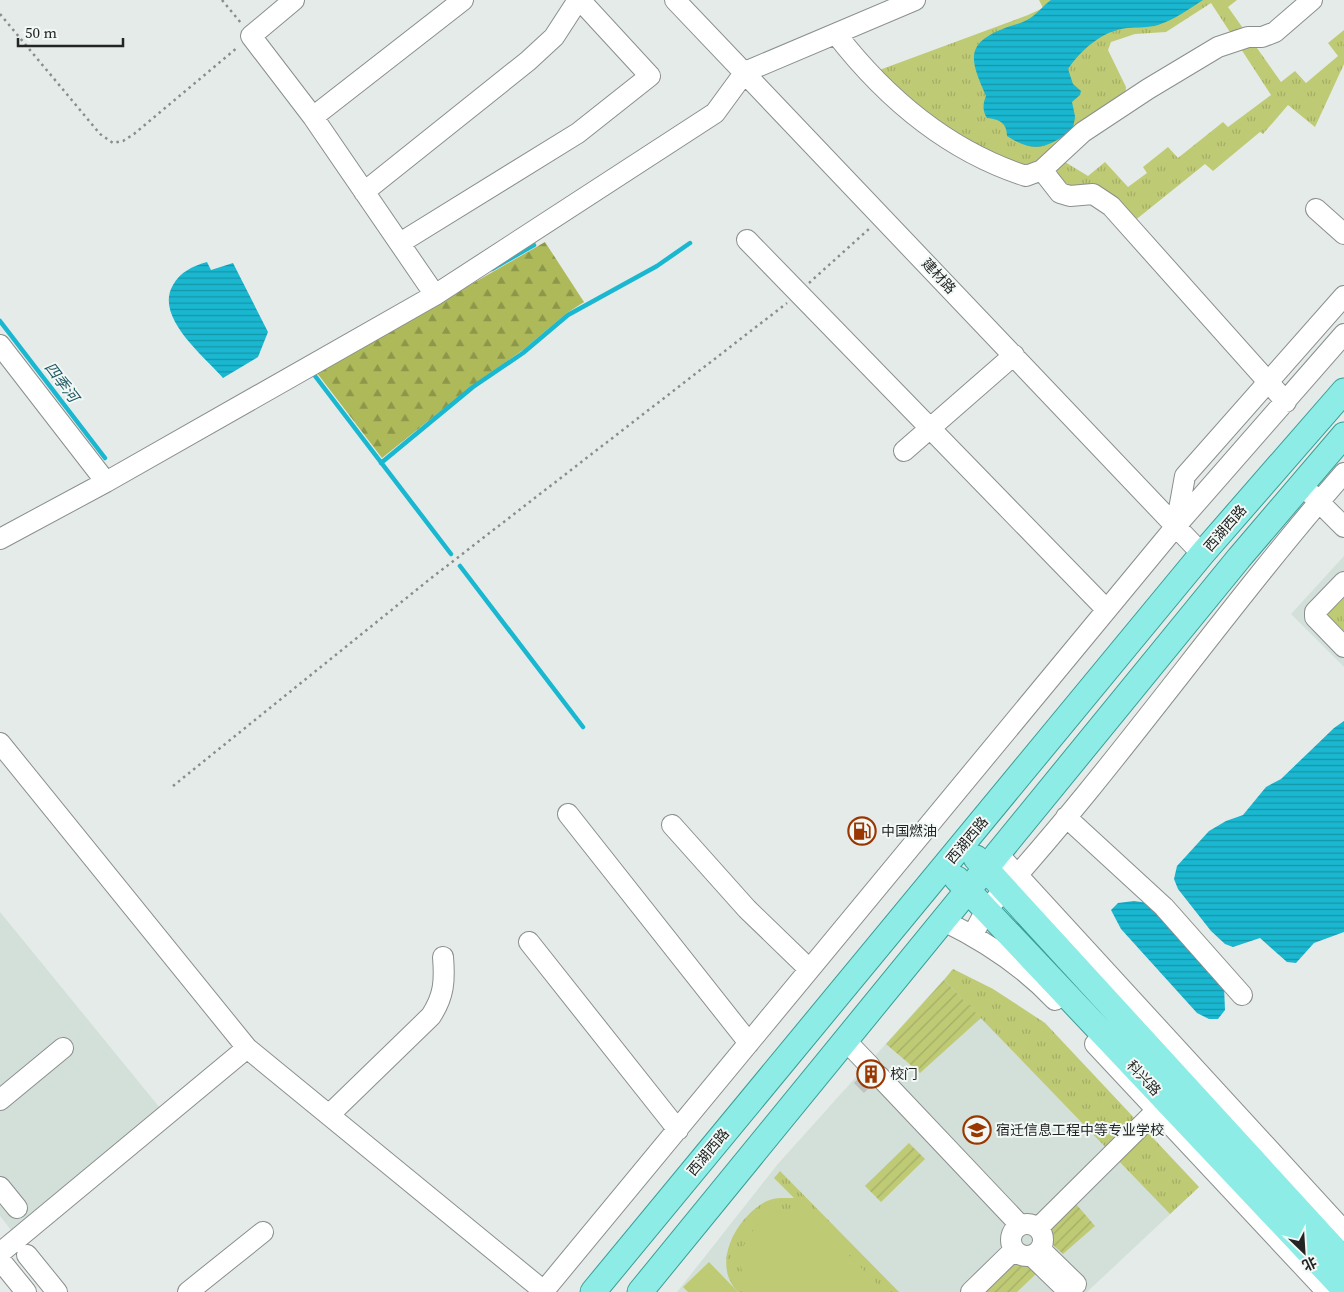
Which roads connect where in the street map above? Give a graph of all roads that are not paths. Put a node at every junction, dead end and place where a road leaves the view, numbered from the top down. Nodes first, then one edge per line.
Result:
1 (294, 0) edge
2 (463, 0) edge
3 (579, 0) edge
4 (675, 0) edge
5 (915, 0) edge
6 (1312, 0) edge
7 (836, 34) junction
8 (745, 72) junction
9 (313, 117) junction
10 (1042, 170) junction
11 (364, 192) junction
12 (1316, 209) dead end
13 (1344, 234) edge
14 (748, 240) dead end
15 (400, 244) junction
16 (435, 295) junction
17 (1344, 296) edge
18 (1344, 334) edge
19 (0, 346) edge
20 (1014, 355) junction
21 (1268, 381) junction
22 (1344, 391) edge
23 (1286, 402) junction
24 (930, 428) junction
25 (1344, 436) edge
26 (904, 451) dead end
27 (1344, 473) edge
28 (106, 482) junction
29 (1313, 490) junction
30 (1344, 516) edge
31 (1176, 526) junction
32 (1344, 527) edge
33 (0, 539) edge
34 (1202, 554) junction
35 (1344, 582) edge
36 (1106, 609) junction
37 (1344, 647) edge
38 (0, 743) edge
39 (568, 814) dead end
40 (1066, 817) junction
41 (672, 825) dead end
42 (963, 845) junction
43 (993, 862) junction
44 (944, 867) junction
45 (1012, 882) junction
46 (968, 891) junction
47 (986, 910) junction
48 (944, 921) junction
49 (972, 936) junction
50 (529, 942) dead end
51 (443, 957) dead end
52 (809, 970) junction
53 (1242, 995) dead end
54 (749, 1042) junction
55 (841, 1046) junction
56 (63, 1048) dead end
57 (247, 1048) junction
58 (0, 1100) edge
59 (1162, 1105) junction
60 (329, 1115) junction
61 (678, 1130) junction
62 (0, 1187) edge
63 (17, 1208) dead end
64 (1344, 1231) edge
65 (263, 1232) dead end
66 (1026, 1240) junction
67 (0, 1253) edge
68 (27, 1255) dead end
69 (0, 1260) edge
70 (1344, 1260) edge
71 (1344, 1289) edge
72 (26, 1292) edge
73 (57, 1292) edge
74 (188, 1292) edge
75 (544, 1292) edge
76 (593, 1292) edge
77 (640, 1292) edge
78 (972, 1292) edge
79 (1327, 1292) edge

1 - 9 street
2 - 9 street
3 - 11 street
3 - 15 street
4 - 8 street, 建材路
5 - 7 street
6 - 10 street
7 - 8 street
7 - 10 street
8 - 16 street
8 - 20 street, 建材路
9 - 11 street
10 - 21 street
11 - 15 street
12 - 13 street
14 - 24 street
15 - 16 street
16 - 28 street
17 - 21 street
18 - 23 street
19 - 28 street
20 - 24 street
20 - 31 street, 建材路
21 - 23 street
21 - 31 street
22 - 34 main road, 西湖西路
23 - 31 street
24 - 26 street
24 - 36 street
25 - 29 main road
27 - 29 street
28 - 33 street
29 - 30 street
29 - 32 street
29 - 40 street
29 - 43 main road
31 - 34 street, 建材路
31 - 36 street
34 - 42 main road, 西湖西路
35 - 37 street
36 - 52 street
38 - 57 street
39 - 54 street
40 - 45 street
40 - 53 street
41 - 52 street
42 - 43 main road, 科兴路
42 - 44 main road, 西湖西路
43 - 45 main road, 科兴路
43 - 46 main road
44 - 46 main road, 科兴路
44 - 76 main road, 西湖西路
45 - 47 street
45 - 64 street
45 - 70 main road, 科兴路
46 - 47 main road, 科兴路
46 - 48 main road
47 - 49 street
47 - 59 main road, 科兴路
48 - 49 street
48 - 55 main road
49 - 59 street
50 - 61 street
51 - 60 street
52 - 54 street
54 - 61 street
55 - 66 street
55 - 77 main road
56 - 58 street
57 - 60 street
57 - 67 street
59 - 66 street
59 - 71 main road, 科兴路
59 - 79 street
60 - 75 street
61 - 75 street
62 - 63 street
65 - 74 street
66 - 78 street
68 - 73 street
69 - 72 street

